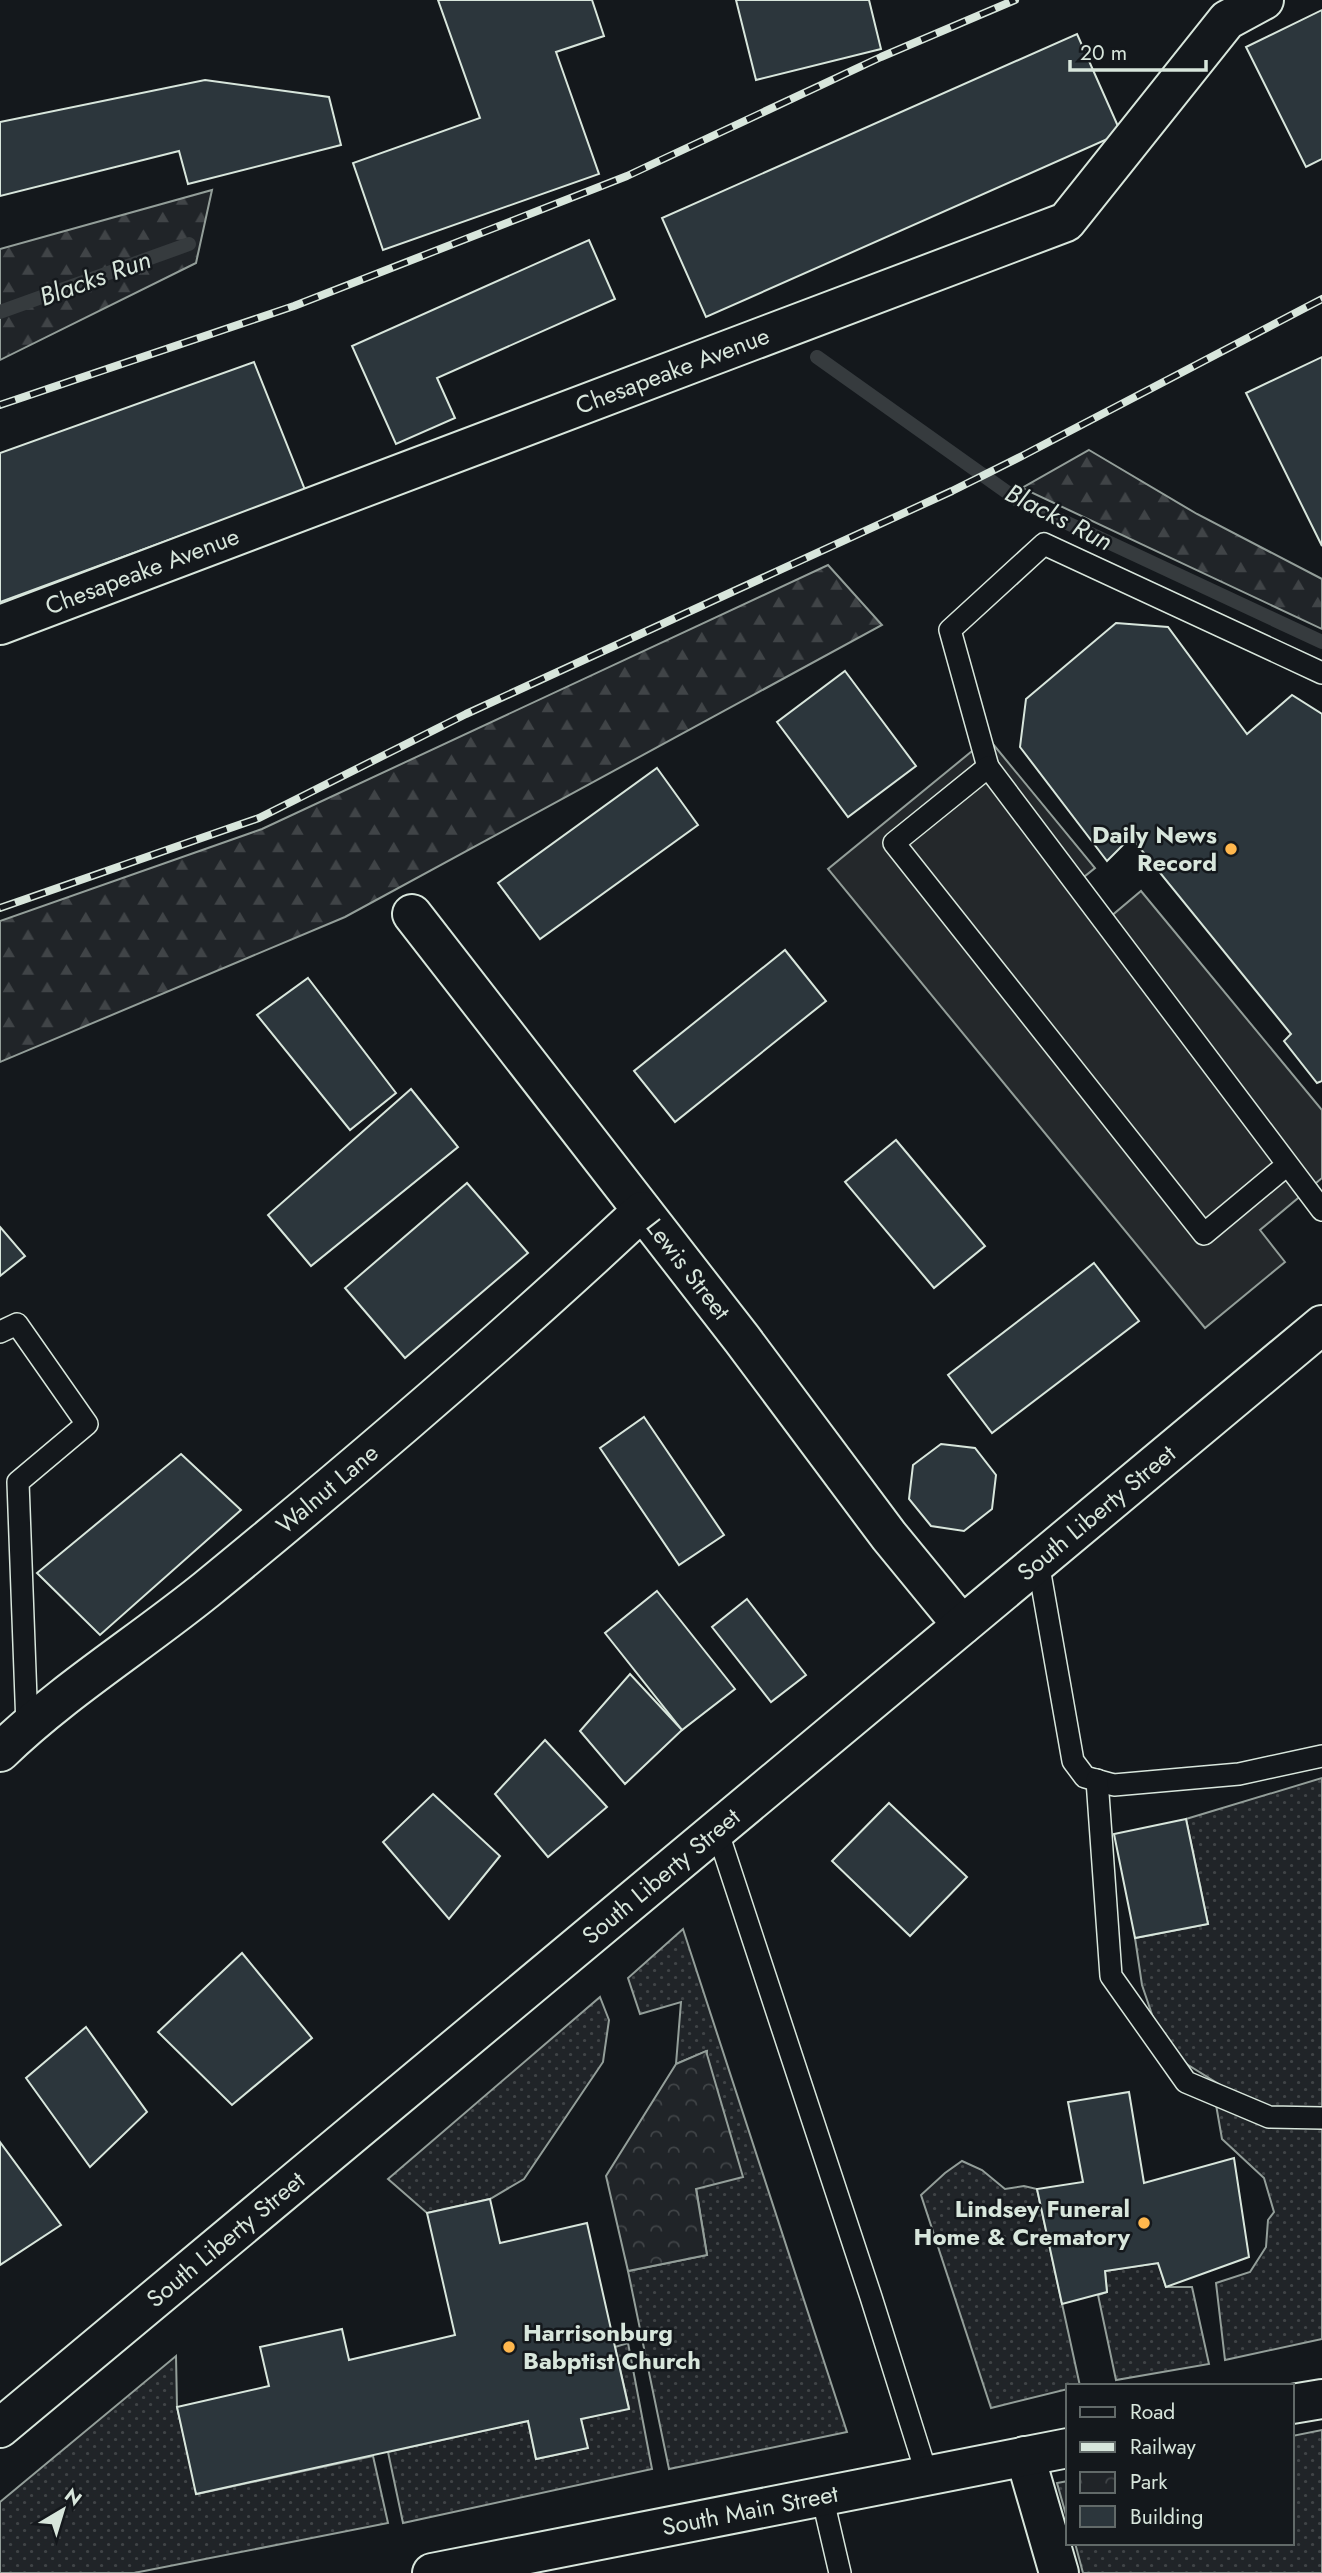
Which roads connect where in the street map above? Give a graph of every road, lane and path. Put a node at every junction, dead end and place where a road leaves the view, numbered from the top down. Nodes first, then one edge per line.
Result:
1 (1265, 0) edge
2 (0, 625) edge
3 (1322, 673) edge
4 (988, 766) junction
5 (412, 914) dead end
6 (1287, 1165) junction
7 (1322, 1210) edge
8 (642, 1211) junction
9 (1322, 1325) edge
10 (0, 1332) edge
11 (1038, 1562) junction
12 (962, 1625) junction
13 (13, 1739) edge
14 (1322, 1756) edge
15 (1097, 1780) junction
16 (716, 1830) junction
17 (1322, 2118) edge
18 (1322, 2399) edge
19 (1294, 2404) edge
20 (0, 2428) edge
21 (1066, 2448) edge
22 (1025, 2456) junction
23 (927, 2475) junction
24 (822, 2496) junction
25 (432, 2573) edge
26 (840, 2573) edge
27 (1059, 2573) edge

1 - 2 street, Chesapeake Avenue
3 - 4 lane
4 - 6 lane
4 - 6 lane
5 - 8 street, Lewis Street
6 - 7 lane
8 - 12 street, Lewis Street
8 - 13 street, Walnut Lane
9 - 11 street, South Liberty Street
10 - 13 lane
11 - 12 street, South Liberty Street
11 - 15 lane
12 - 16 street, South Liberty Street
14 - 15 lane
15 - 17 lane
16 - 20 street, South Liberty Street
16 - 23 lane
18 - 19 street
21 - 22 street, South Main Street
22 - 23 street, South Main Street
22 - 27 street
23 - 24 street, South Main Street
24 - 25 street, South Main Street
24 - 26 lane

